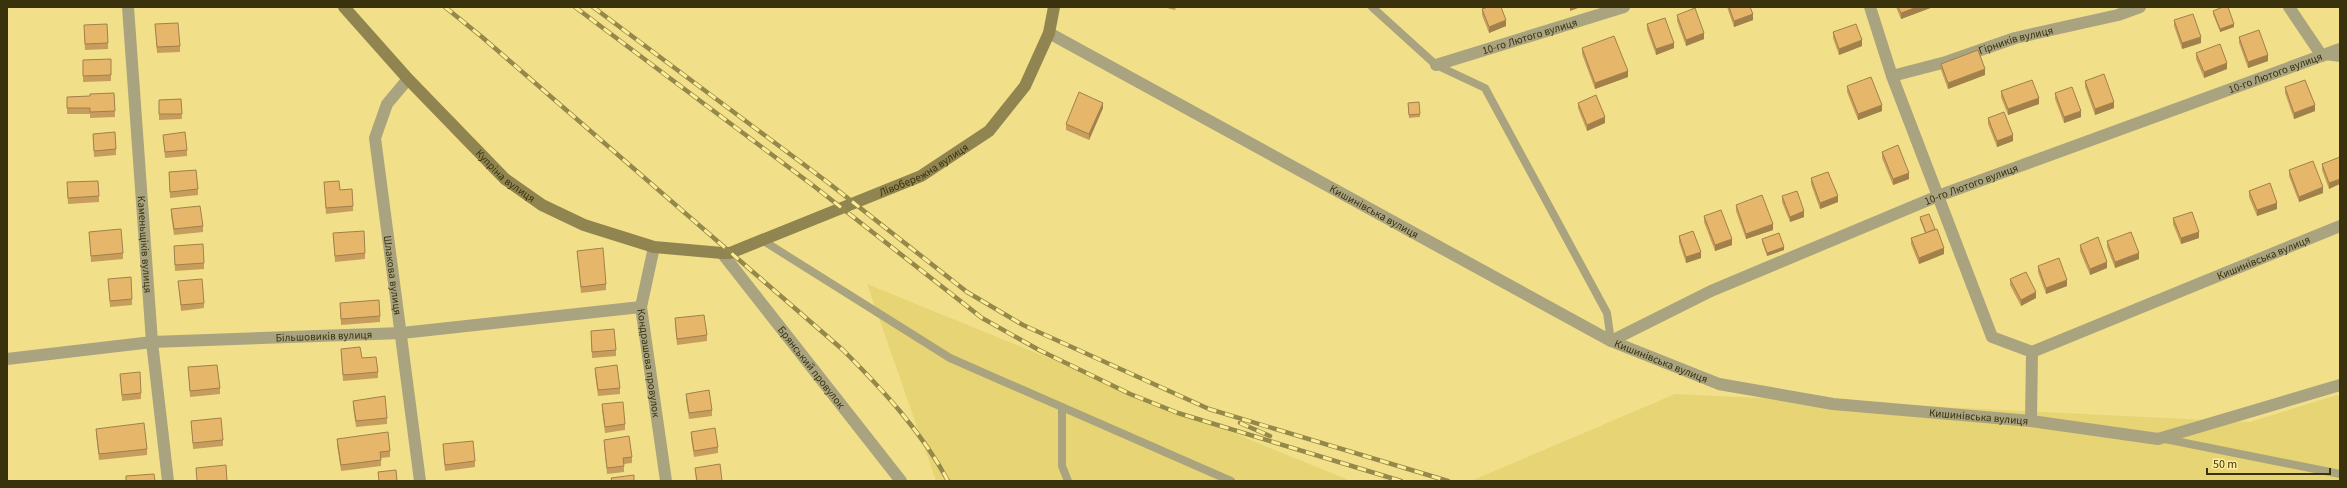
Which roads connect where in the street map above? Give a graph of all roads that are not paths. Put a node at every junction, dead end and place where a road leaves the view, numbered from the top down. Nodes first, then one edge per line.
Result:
1 (128, 7) edge
2 (344, 7) edge
3 (1054, 7) edge
4 (1372, 7) edge
5 (1624, 7) edge
6 (1870, 7) edge
7 (2140, 7) edge
8 (2289, 7) edge
9 (1049, 33) junction
10 (2340, 49) edge
11 (2322, 56) junction
12 (2340, 58) edge
13 (1436, 65) junction
14 (1892, 76) junction
15 (408, 79) junction
16 (1938, 196) junction
17 (2340, 226) edge
18 (762, 240) junction
19 (654, 247) junction
20 (722, 253) junction
21 (641, 307) junction
22 (402, 333) junction
23 (1611, 341) junction
24 (152, 342) junction
25 (2032, 352) junction
26 (7, 359) edge
27 (2340, 385) edge
28 (1062, 407) junction
29 (2031, 421) junction
30 (2160, 438) junction
31 (2340, 474) edge
32 (168, 481) edge
33 (420, 481) edge
34 (666, 481) edge
35 (900, 481) edge
36 (1068, 481) edge
37 (1231, 481) edge

1 - 24 street, Каменьщіків вулиця
2 - 15 main road, Купріна вулиця
3 - 9 main road, Лівобережна вулиця
4 - 13 lane
5 - 13 street, 10-го Лютого вулиця
6 - 14 street
7 - 14 street, Гірників вулиця
8 - 11 street
9 - 18 main road, Лівобережна вулиця
9 - 23 street, Кишинівська вулиця
10 - 11 street, 10-го Лютого вулиця
11 - 12 lane
11 - 16 street, 10-го Лютого вулиця
13 - 23 lane
14 - 16 street
15 - 19 main road, Купріна вулиця
15 - 22 street, Шлакова вулиця
16 - 23 street, 10-го Лютого вулиця
16 - 25 street
17 - 25 street, Кишинівська вулиця
18 - 20 main road, Лівобережна вулиця
18 - 28 lane
19 - 20 main road, Купріна вулиця
19 - 21 street, Кондрашова провулок
20 - 35 street, Брянський провулок
21 - 22 street, Більшовиків вулиця
21 - 34 street, Кондрашова провулок
22 - 24 street, Більшовиків вулиця
22 - 33 street, Шлакова вулиця
23 - 29 street, Кишинівська вулиця
24 - 26 street, Більшовиків вулиця
24 - 32 street, Каменьщіків вулиця
25 - 29 street
27 - 30 street, Кишинівська вулиця
28 - 36 lane
28 - 37 lane
29 - 30 street, Кишинівська вулиця
30 - 31 lane

